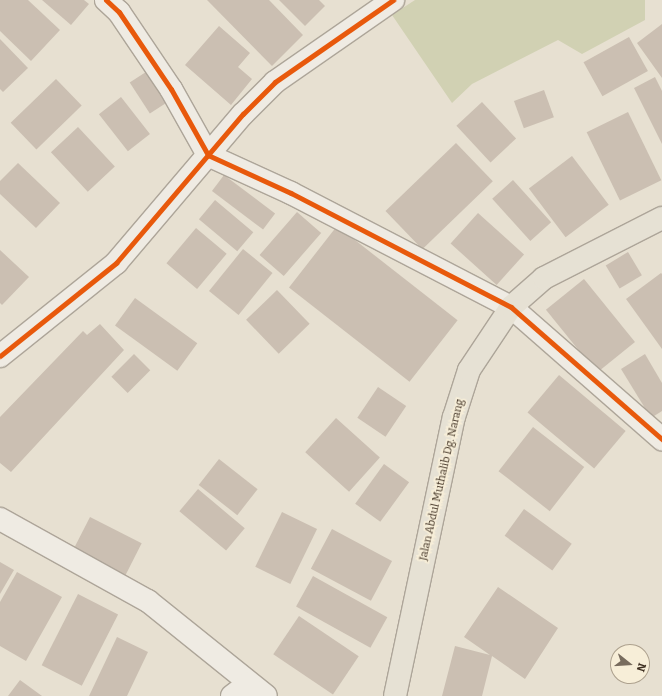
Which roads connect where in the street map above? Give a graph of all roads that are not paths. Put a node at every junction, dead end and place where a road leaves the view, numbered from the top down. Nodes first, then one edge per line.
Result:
1 (106, 0) edge
2 (393, 0) edge
3 (208, 155) junction
4 (662, 218) edge
5 (511, 307) junction
6 (0, 356) edge
7 (662, 439) edge
8 (0, 519) edge
9 (249, 683) junction
10 (232, 696) edge
11 (266, 696) edge
12 (396, 696) edge

1 - 3 street
2 - 3 street
3 - 5 street
3 - 6 street
4 - 5 main road, Jalan Abdul Muthalib Dg. Narang
5 - 7 street
5 - 12 main road, Jalan Abdul Muthalib Dg. Narang
8 - 9 street
9 - 10 street
9 - 11 street

